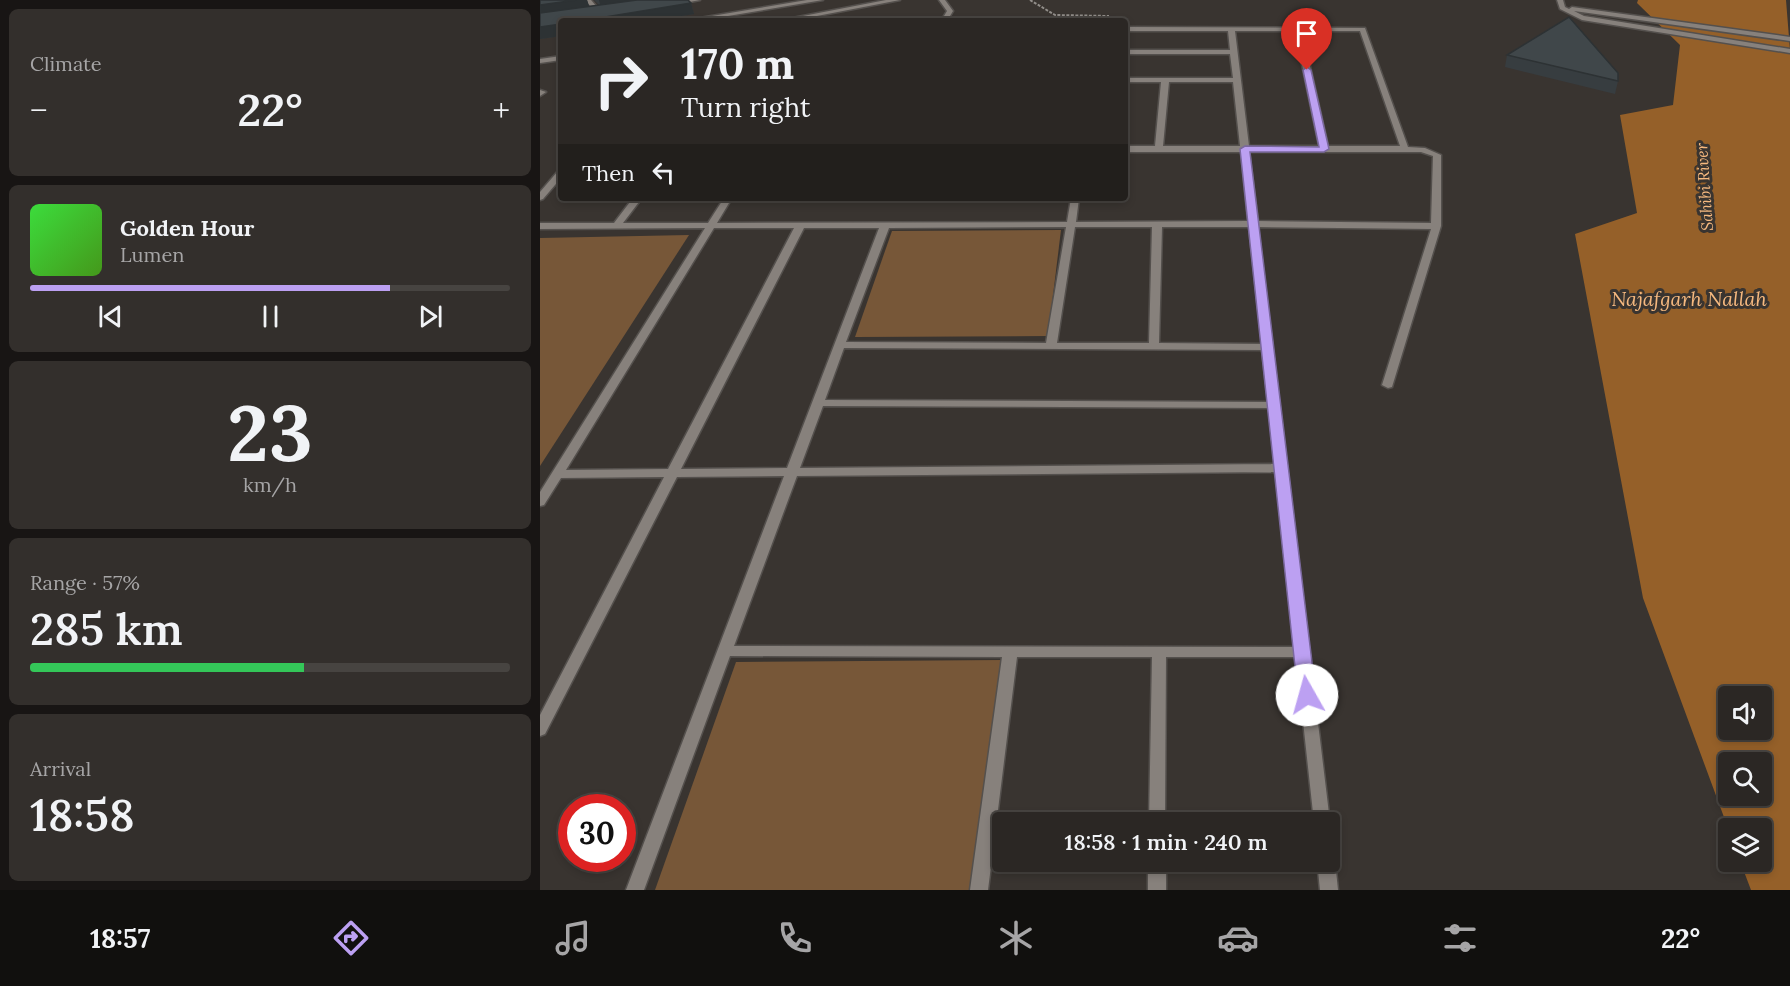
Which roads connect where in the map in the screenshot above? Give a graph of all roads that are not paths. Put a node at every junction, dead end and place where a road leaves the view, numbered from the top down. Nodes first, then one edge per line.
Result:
1 (588, 0) edge
2 (692, 0) edge
3 (820, 0) edge
4 (841, 0) edge
5 (897, 0) edge
6 (942, 0) edge
7 (1560, 0) edge
8 (666, 4) edge
9 (1562, 8) junction
10 (847, 9) junction
11 (610, 11) edge
12 (599, 13) junction
13 (587, 14) edge
14 (704, 18) edge
15 (797, 18) edge
16 (840, 18) edge
17 (946, 18) edge
18 (1128, 29) edge
19 (1231, 30) junction
20 (1298, 30) junction
21 (1790, 39) edge
22 (1790, 51) edge
23 (1128, 52) edge
24 (1234, 52) junction
25 (558, 58) edge
26 (540, 61) edge
27 (1128, 80) edge
28 (1165, 80) junction
29 (1237, 80) junction
30 (1128, 149) edge
31 (1159, 149) junction
32 (1245, 149) junction
33 (1324, 149) junction
34 (1405, 149) junction
35 (558, 176) edge
36 (540, 197) edge
37 (636, 201) edge
38 (726, 201) edge
39 (1074, 201) edge
40 (1070, 224) junction
41 (1157, 224) junction
42 (1253, 224) junction
43 (540, 225) edge
44 (885, 225) junction
45 (616, 226) junction
46 (710, 226) junction
47 (800, 226) junction
48 (1436, 226) junction
49 (841, 345) junction
50 (1051, 346) junction
51 (1154, 346) junction
52 (1268, 346) junction
53 (1388, 385) dead end
54 (819, 403) junction
55 (1274, 405) junction
56 (1281, 468) junction
57 (794, 472) junction
58 (673, 473) junction
59 (557, 474) junction
60 (540, 502) edge
61 (726, 651) junction
62 (1010, 651) junction
63 (1159, 652) junction
64 (1302, 652) junction
65 (540, 730) edge
66 (1157, 812) edge
67 (1321, 812) edge
68 (1157, 872) edge
69 (1327, 872) edge
70 (635, 890) edge
71 (979, 890) edge
72 (1157, 890) edge
73 (1329, 890) edge

1 - 12 street
2 - 8 street
3 - 14 street
4 - 10 street
5 - 10 street
6 - 17 street
7 - 9 street
9 - 21 street
9 - 22 street
10 - 15 street
10 - 16 street
11 - 12 street
12 - 13 street
18 - 19 street
19 - 20 street
19 - 24 street
20 - 33 street
20 - 34 street
23 - 24 street
24 - 29 street
25 - 26 street
27 - 28 street
28 - 29 street
28 - 31 street
29 - 32 street
30 - 31 street
31 - 32 street
32 - 33 street
32 - 42 street
33 - 34 street
34 - 48 street
35 - 36 street
37 - 45 street
38 - 46 street
39 - 40 street
40 - 41 street
40 - 44 street
40 - 50 street
41 - 42 street
41 - 51 street
42 - 48 street
42 - 52 street
43 - 45 street
44 - 47 street
44 - 49 street
45 - 46 street
46 - 47 street
46 - 59 street
47 - 58 street
48 - 53 street
49 - 50 street
49 - 54 street
50 - 51 street
51 - 52 street
52 - 55 street
54 - 55 street
54 - 57 street
55 - 56 street
56 - 57 street
56 - 64 street
57 - 58 street
57 - 61 street
58 - 59 street
58 - 65 street
59 - 60 street
61 - 62 street
61 - 70 street
62 - 63 street
62 - 71 street
63 - 64 street
63 - 66 street
64 - 67 street
68 - 72 street
69 - 73 street

